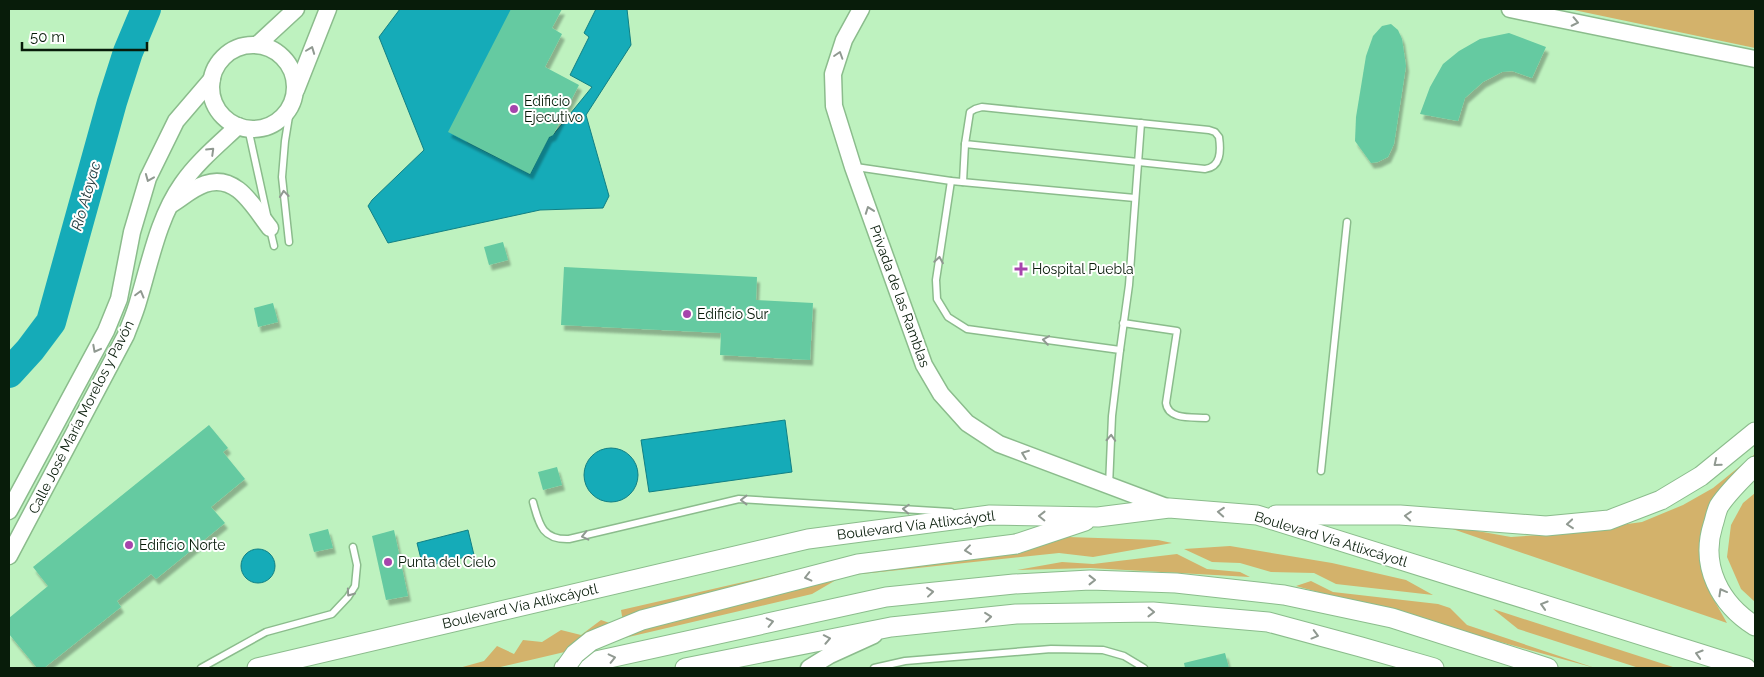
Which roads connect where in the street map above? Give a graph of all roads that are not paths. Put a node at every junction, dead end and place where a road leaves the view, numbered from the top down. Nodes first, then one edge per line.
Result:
1 (296, 9) edge
2 (328, 9) edge
3 (861, 9) edge
4 (1510, 9) edge
5 (257, 45) junction
6 (1755, 60) edge
7 (212, 79) junction
8 (293, 98) junction
9 (1141, 123) junction
10 (243, 127) junction
11 (965, 144) junction
12 (1138, 162) junction
13 (853, 167) junction
14 (952, 180) junction
15 (963, 182) junction
16 (1135, 198) junction
17 (170, 205) junction
18 (1347, 222) dead end
19 (270, 228) junction
20 (289, 242) dead end
21 (274, 246) dead end
22 (1123, 323) junction
23 (1120, 350) junction
24 (1206, 418) dead end
25 (1755, 432) edge
26 (1755, 466) edge
27 (1321, 471) dead end
28 (1109, 486) junction
29 (533, 502) dead end
30 (1168, 508) junction
31 (9, 510) edge
32 (990, 514) junction
33 (1257, 514) junction
34 (1098, 517) junction
35 (353, 547) dead end
36 (9, 556) edge
37 (891, 626) junction
38 (1755, 626) edge
39 (201, 668) edge
40 (257, 668) edge
41 (565, 668) edge
42 (685, 668) edge
43 (809, 668) edge
44 (874, 668) edge
45 (1144, 668) edge
46 (1434, 668) edge
47 (1548, 668) edge
48 (1746, 668) edge

1 - 5 street
8 -> 2 street
13 -> 3 street, Privada de las Ramblas
4 -> 6 street
5 - 7 street
5 - 8 street
7 - 10 street
7 -> 31 street, Calle José María Morelos y Pavón
8 - 10 street
20 -> 8 lane
9 - 11 lane
9 - 12 lane
9 - 12 lane
17 -> 10 street, Calle José María Morelos y Pavón
10 - 19 lane
11 - 12 lane
11 - 15 lane
12 - 16 lane
13 - 14 lane
28 -> 13 street, Privada de las Ramblas
14 - 15 lane
23 -> 14 lane
15 - 16 lane
16 - 22 lane
17 - 19 street
36 -> 17 street, Calle José María Morelos y Pavón
18 - 27 lane
19 - 21 lane
22 - 23 lane
22 - 24 lane
28 -> 23 lane
25 -> 33 main road
38 -> 26 main road
28 - 30 street, Privada de las Ramblas
32 -> 29 lane
33 -> 30 main road, Boulevard Vía Atlixcáyotl
30 - 34 main road, Boulevard Vía Atlixcáyotl
34 -> 32 main road, Boulevard Vía Atlixcáyotl
32 - 40 main road, Boulevard Vía Atlixcáyotl
48 -> 33 main road, Boulevard Vía Atlixcáyotl
34 -> 41 main road, bridge
35 -> 39 lane
42 -> 37 main road
37 - 43 street
37 -> 46 main road
41 -> 47 main road
44 - 45 lane

